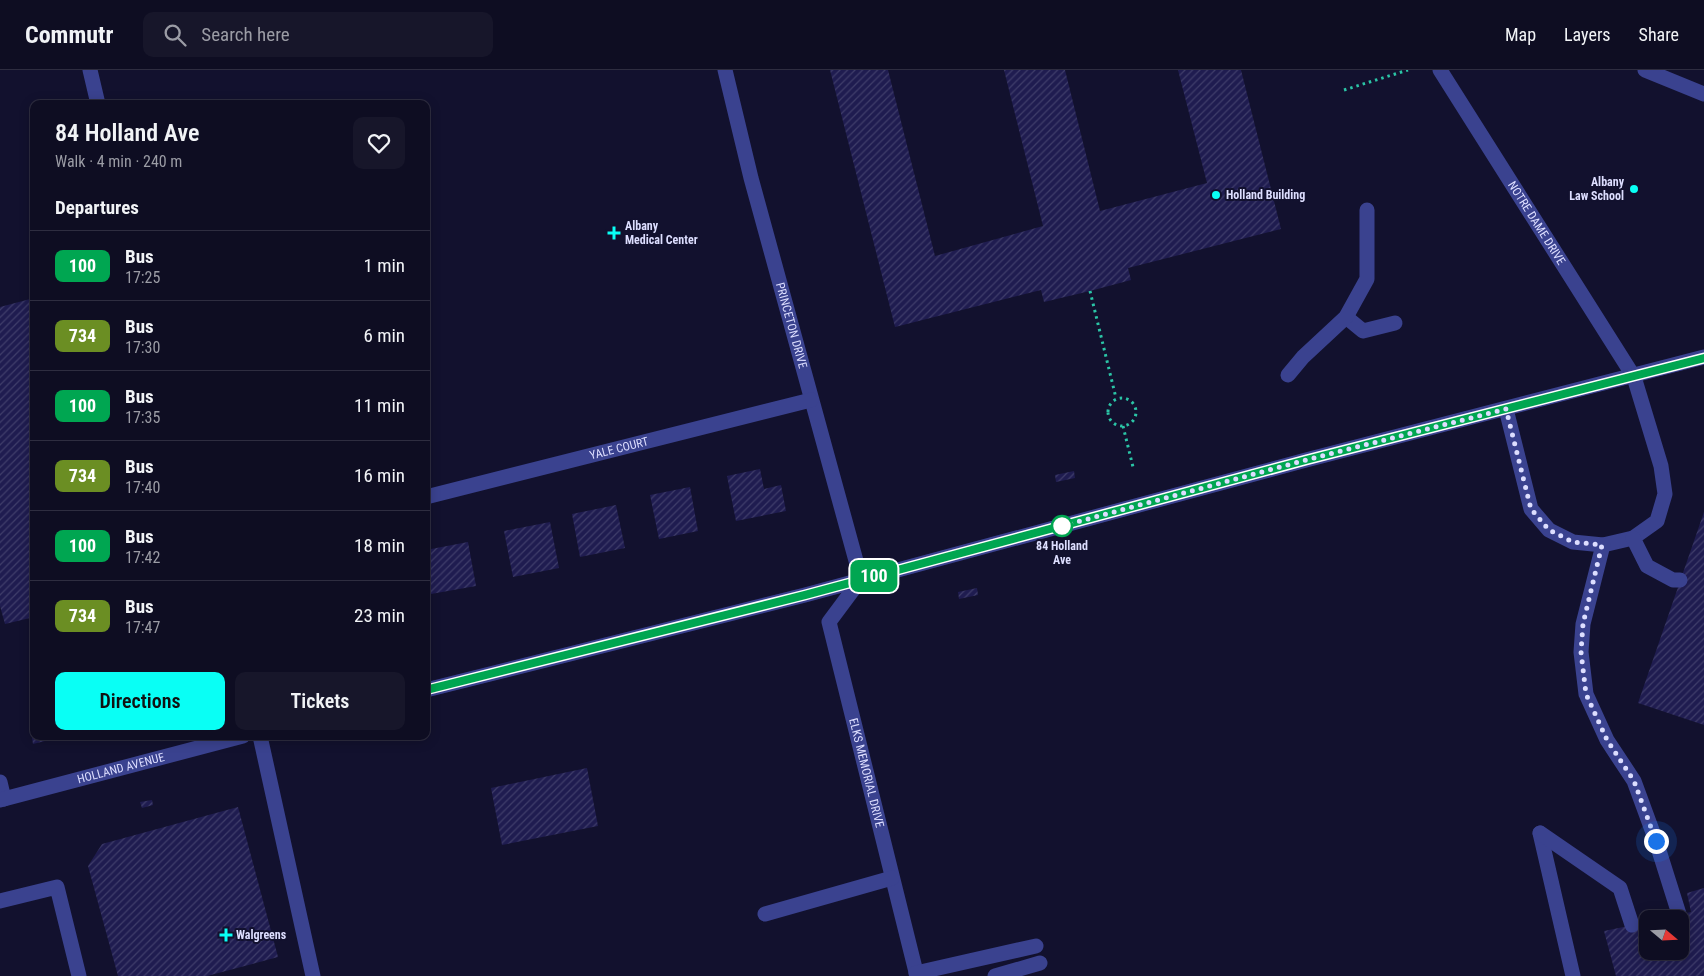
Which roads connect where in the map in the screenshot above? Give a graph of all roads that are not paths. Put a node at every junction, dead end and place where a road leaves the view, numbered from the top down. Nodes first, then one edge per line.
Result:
1 (90, 70) edge
2 (724, 70) edge
3 (1440, 70) edge
4 (1646, 70) edge
5 (1704, 94) edge
6 (97, 100) edge
7 (1368, 210) dead end
8 (1346, 317) junction
9 (1395, 323) dead end
10 (1704, 358) edge
11 (1288, 375) dead end
12 (1634, 377) junction
13 (811, 400) junction
14 (1506, 409) junction
15 (430, 495) edge
16 (1632, 538) junction
17 (1602, 545) junction
18 (861, 579) junction
19 (1680, 580) dead end
20 (430, 689) edge
21 (228, 740) edge
22 (261, 740) edge
23 (0, 782) edge
24 (2, 799) edge
25 (892, 878) junction
26 (0, 901) edge
27 (1678, 910) edge
28 (765, 914) dead end
29 (1632, 925) dead end
30 (1036, 946) dead end
31 (1040, 963) dead end
32 (916, 975) edge
33 (79, 976) edge
34 (313, 976) edge
35 (995, 976) edge
36 (1573, 976) edge

1 - 6 street
2 - 13 street, PRINCETON DRIVE
3 - 12 street, NOTRE DAME DRIVE
4 - 5 street
7 - 8 street
8 - 9 street
8 - 11 street
10 - 12 street
12 - 14 street
12 - 16 street
13 - 15 street, YALE COURT
13 - 18 street, PRINCETON DRIVE
14 - 17 street
14 - 18 street
16 - 17 street
16 - 19 street
17 - 27 street
18 - 20 street
18 - 25 street, ELKS MEMORIAL DRIVE
21 - 24 street, HOLLAND AVENUE
22 - 34 street
23 - 24 street
25 - 28 street
25 - 32 street, ELKS MEMORIAL DRIVE
26 - 33 street
29 - 36 street
30 - 32 street
31 - 35 street

